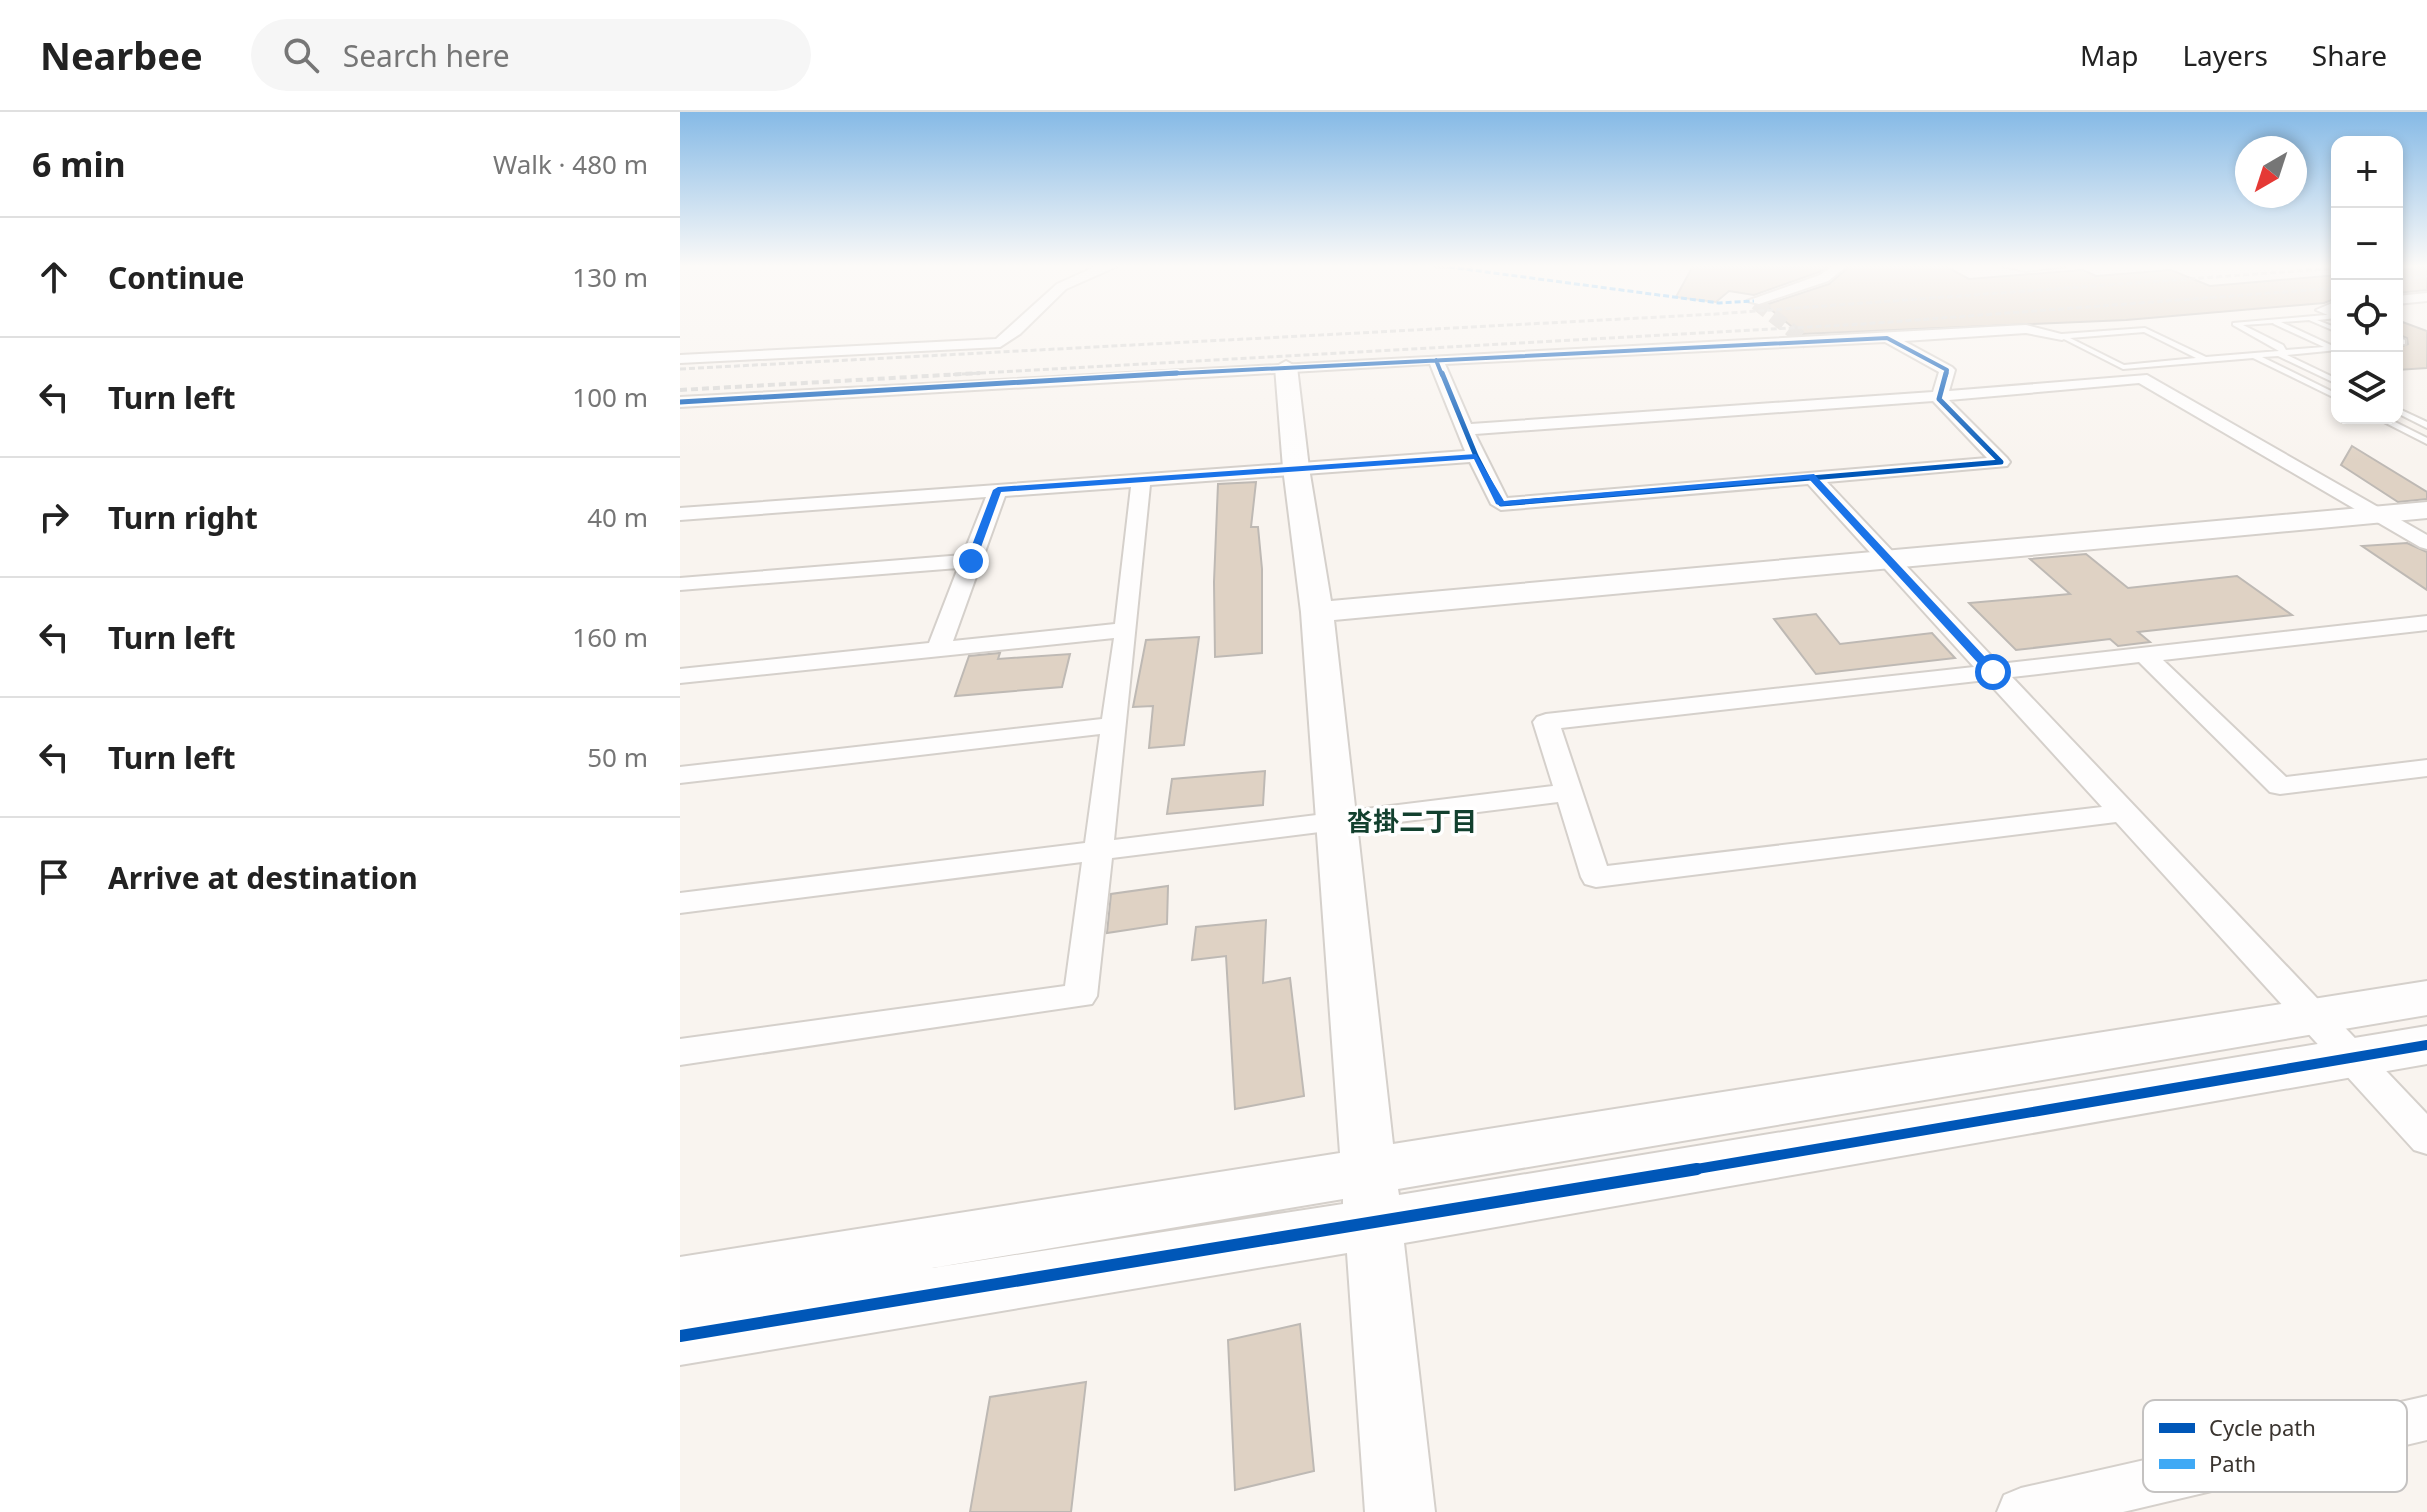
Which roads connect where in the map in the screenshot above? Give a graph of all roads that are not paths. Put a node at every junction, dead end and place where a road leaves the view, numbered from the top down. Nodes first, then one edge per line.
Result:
1 (1017, 331) edge
2 (1990, 331) edge
3 (2038, 331) edge
4 (2127, 331) edge
5 (2148, 331) edge
6 (2249, 331) edge
7 (2296, 331) edge
8 (2062, 336) junction
9 (1887, 338) junction
10 (2331, 346) edge
11 (2331, 349) edge
12 (2279, 354) junction
13 (2255, 356) junction
14 (680, 359) edge
15 (1436, 360) junction
16 (2205, 360) junction
17 (1286, 367) junction
18 (2331, 379) edge
19 (2331, 394) edge
20 (1941, 396) junction
21 (680, 402) edge
22 (2403, 413) edge
23 (2392, 424) edge
24 (2427, 425) edge
25 (1468, 429) junction
26 (2427, 441) edge
27 (1476, 456) junction
28 (1296, 468) junction
29 (1811, 476) junction
30 (1141, 478) junction
31 (998, 490) junction
32 (2427, 510) edge
33 (680, 514) edge
34 (2379, 515) junction
35 (2427, 543) edge
36 (971, 561) junction
37 (1890, 561) junction
38 (680, 584) edge
39 (1317, 612) junction
40 (2427, 623) edge
41 (1126, 630) junction
42 (938, 649) junction
43 (2146, 656) junction
44 (1993, 672) junction
45 (680, 676) edge
46 (1114, 725) junction
47 (2427, 768) edge
48 (680, 775) edge
49 (1568, 792) junction
50 (2124, 813) junction
51 (1335, 822) junction
52 (1099, 850) junction
53 (680, 903) edge
54 (2427, 998) edge
55 (2314, 1018) junction
56 (2427, 1045) edge
57 (680, 1052) edge
58 (2351, 1058) junction
59 (2427, 1139) edge
60 (1366, 1170) junction
61 (1372, 1224) junction
62 (680, 1284) edge
63 (680, 1336) edge
64 (2427, 1418) edge
65 (2407, 1423) edge
66 (2143, 1484) edge
67 (1400, 1512) edge
68 (2021, 1512) edge

1 - 14 street
2 - 9 street
3 - 8 street
4 - 8 lane
5 - 16 lane
6 - 12 lane
7 - 10 lane
8 - 16 lane
9 - 15 street
9 - 20 street
11 - 12 lane
12 - 13 lane
12 - 18 lane
13 - 16 lane
13 - 19 lane
15 - 17 street
15 - 25 street
17 - 21 street
17 - 28 street
20 - 25 street
20 - 29 street
20 - 34 street
22 - 24 lane
23 - 26 lane
25 - 27 street
27 - 28 street
27 - 29 street
28 - 30 street
28 - 39 street
29 - 37 street
30 - 31 street
30 - 41 street
31 - 33 street
31 - 36 street
32 - 34 street
34 - 35 street
34 - 37 street
36 - 38 street
36 - 42 street
37 - 39 street
37 - 44 street
39 - 51 street
40 - 43 street
41 - 42 street
41 - 46 street
42 - 45 street
43 - 44 street
43 - 47 street
44 - 49 street
44 - 50 street
46 - 48 street
46 - 52 street
49 - 50 street
49 - 51 street
50 - 55 street
51 - 52 street
51 - 60 street
52 - 53 street
52 - 57 street
54 - 55 street
55 - 58 street
55 - 60 street
56 - 58 street
58 - 59 street
58 - 61 street
60 - 61 street
60 - 62 street
61 - 63 street
61 - 67 street
64 - 65 street
66 - 68 street

